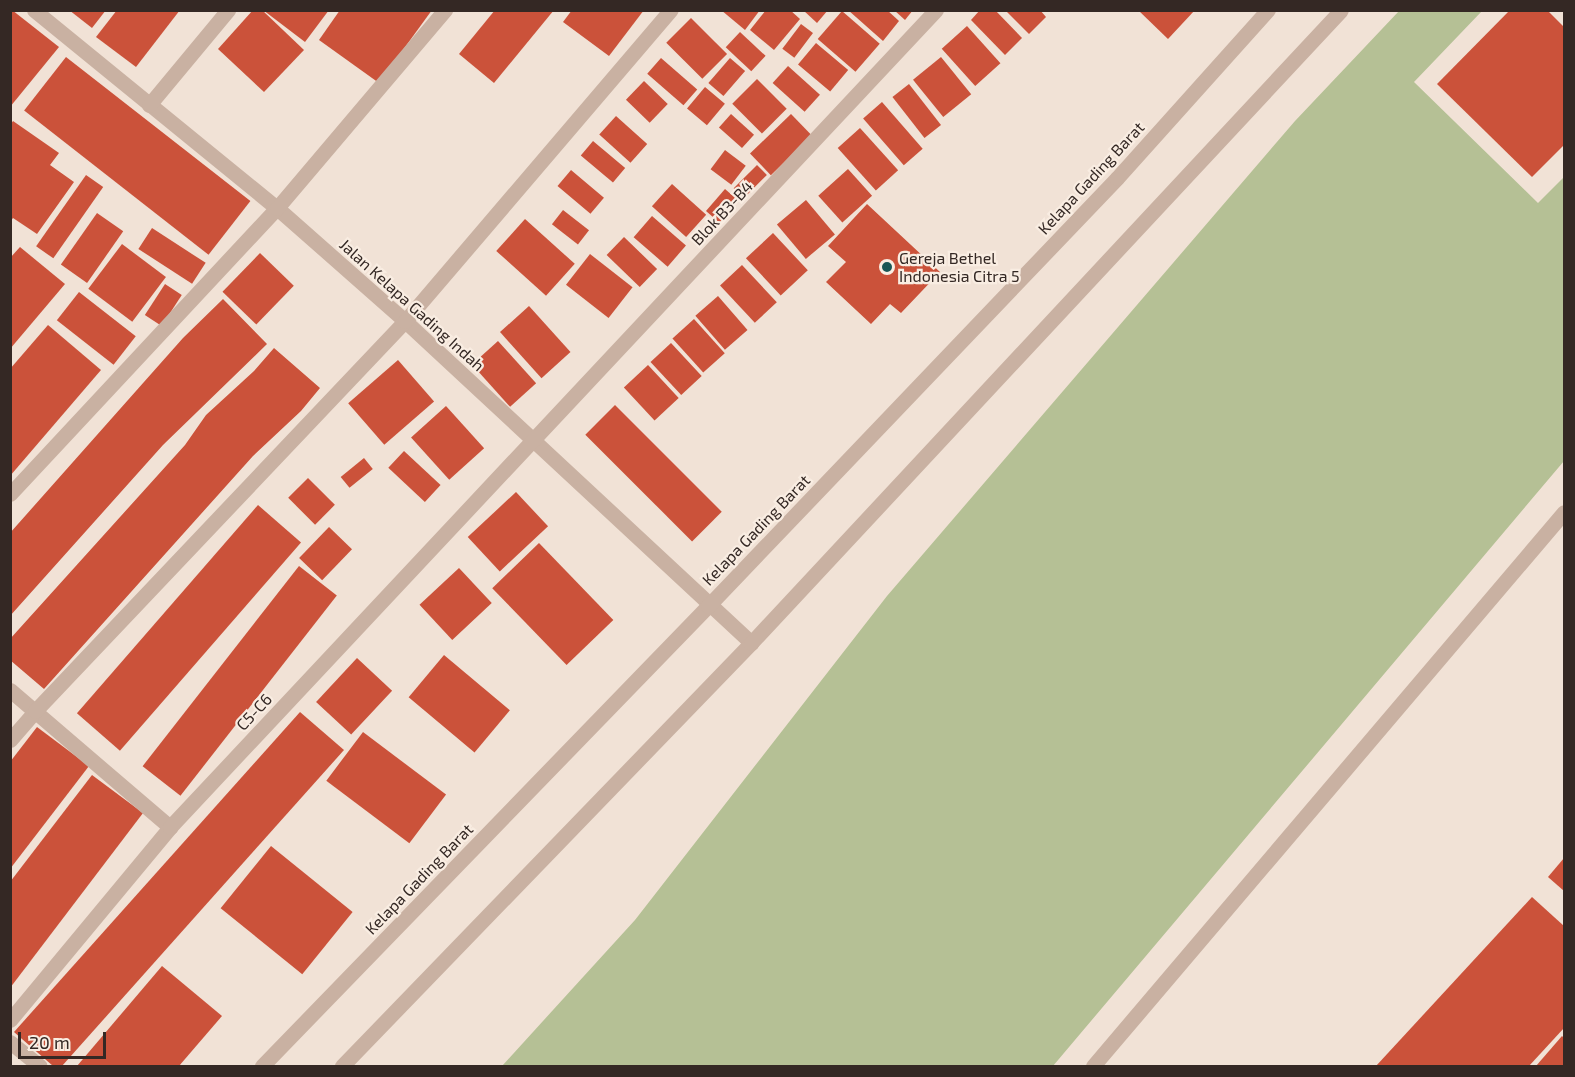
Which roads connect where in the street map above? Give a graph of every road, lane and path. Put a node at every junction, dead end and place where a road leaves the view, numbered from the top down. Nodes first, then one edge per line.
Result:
1 (34, 10) edge
2 (228, 10) edge
3 (445, 10) edge
4 (671, 10) edge
5 (936, 10) edge
6 (1268, 10) edge
7 (1341, 10) edge
8 (149, 105) junction
9 (277, 208) junction
10 (405, 321) junction
11 (535, 440) junction
12 (10, 494) edge
13 (1564, 512) edge
14 (708, 606) junction
15 (751, 643) junction
16 (10, 690) edge
17 (35, 711) junction
18 (10, 740) edge
19 (170, 827) junction
20 (10, 1020) edge
21 (10, 1042) edge
22 (40, 1066) edge
23 (262, 1066) edge
24 (342, 1066) edge
25 (1094, 1066) edge

1 - 8 street, Jalan Kelapa Gading Indah
2 - 8 street
3 - 9 street
4 - 10 street
5 - 11 street, Blok B3-B4
6 - 14 street, Kelapa Gading Barat
7 - 15 street
8 - 9 street, Jalan Kelapa Gading Indah
9 - 10 street, Jalan Kelapa Gading Indah
9 - 12 street
10 - 11 street, Jalan Kelapa Gading Indah
10 - 17 street
11 - 14 street, Jalan Kelapa Gading Indah
11 - 19 street, C5-C6
13 - 25 street
14 - 15 street, Jalan Kelapa Gading Indah
14 - 23 street, Kelapa Gading Barat
15 - 24 street
16 - 17 street
17 - 18 street
17 - 19 street
19 - 20 street, C5-C6
21 - 22 street

